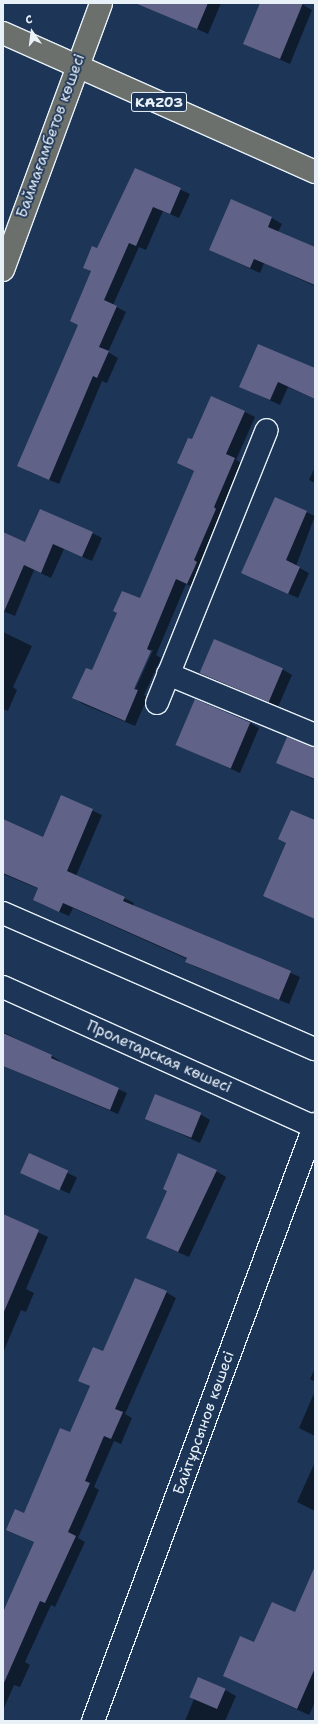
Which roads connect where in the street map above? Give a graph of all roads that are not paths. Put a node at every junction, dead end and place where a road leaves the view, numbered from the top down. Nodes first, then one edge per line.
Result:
1 (101, 3) edge
2 (3, 33) edge
3 (77, 64) junction
4 (315, 172) edge
5 (3, 270) edge
6 (267, 430) dead end
7 (168, 674) junction
8 (157, 703) dead end
9 (315, 735) edge
10 (3, 914) edge
11 (3, 987) edge
12 (315, 1049) edge
13 (315, 1126) edge
14 (93, 1721) edge

1 - 3 main road, Баймағамбетов көшесі
2 - 3 main road, KАZ03
3 - 4 main road, KАZ03
3 - 5 main road, Баймағамбетов көшесі
6 - 7 street
7 - 8 street
7 - 9 street
10 - 12 street
11 - 13 street, Пролетарская көшесі
13 - 14 street, Байтұрсынов көшесі

